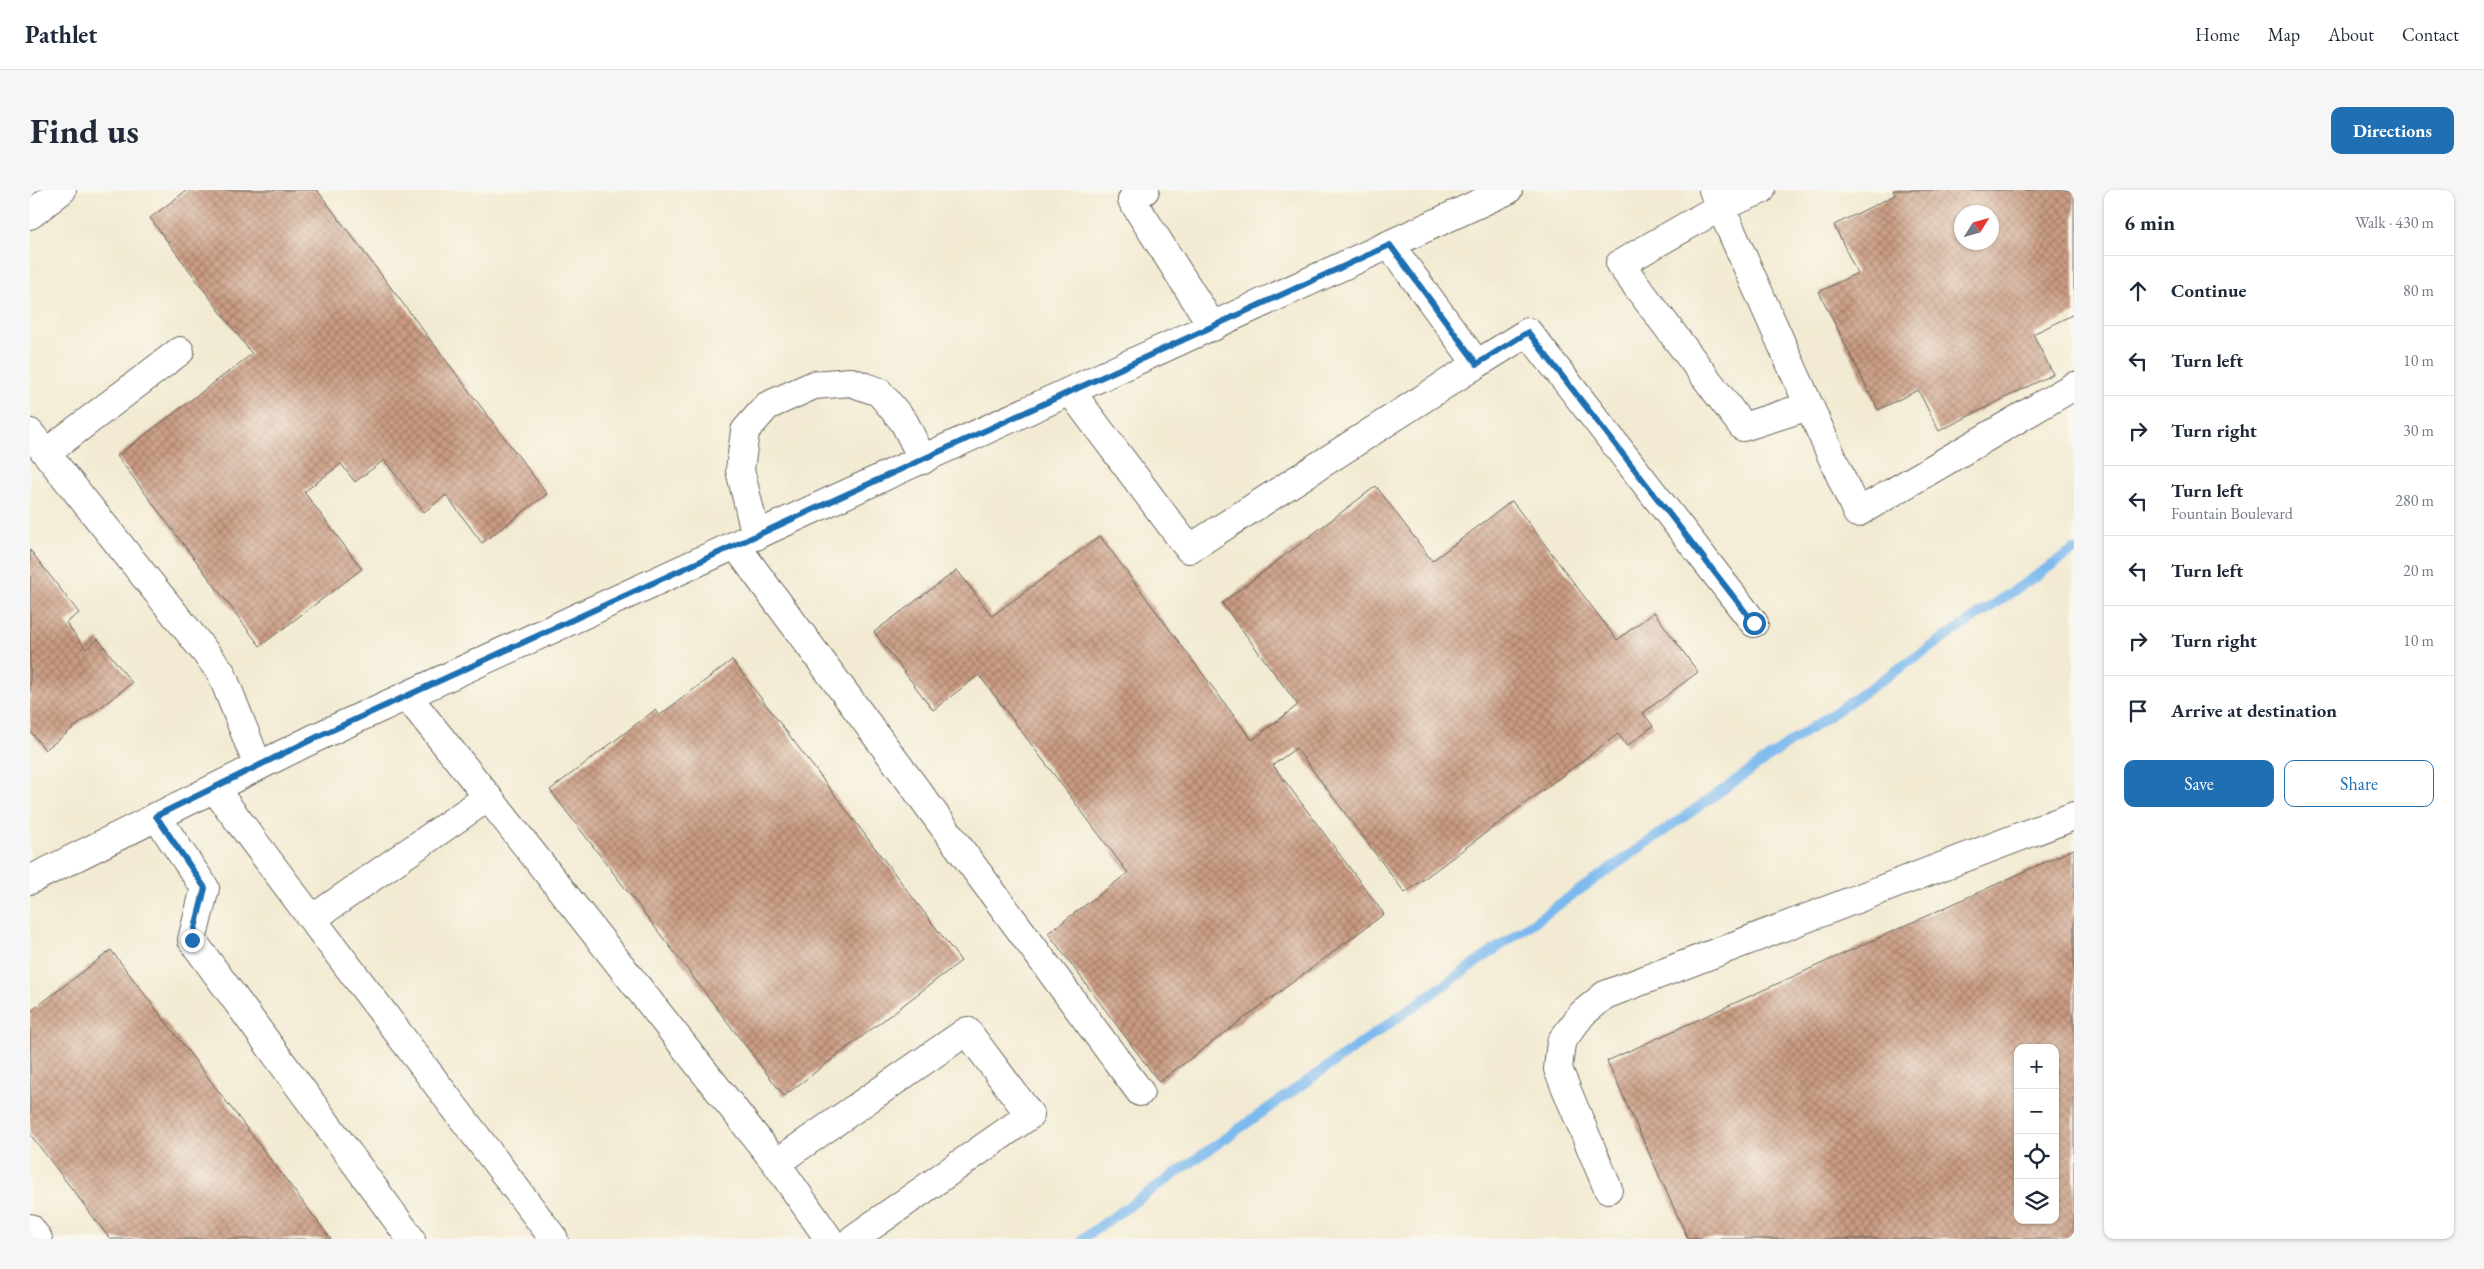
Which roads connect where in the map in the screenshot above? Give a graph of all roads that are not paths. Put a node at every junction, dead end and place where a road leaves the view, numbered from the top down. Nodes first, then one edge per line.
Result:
1 (62, 190) edge
2 (1146, 190) edge
3 (1508, 190) edge
4 (1762, 190) edge
5 (1716, 198) edge
6 (30, 215) edge
7 (1390, 245) junction
8 (1213, 327) junction
9 (180, 352) dead end
10 (1477, 364) junction
11 (2074, 386) edge
12 (1070, 392) junction
13 (1809, 406) junction
14 (38, 443) edge
15 (923, 460) junction
16 (746, 541) junction
17 (1754, 623) dead end
18 (407, 696) junction
19 (258, 766) junction
20 (214, 788) junction
21 (488, 797) junction
22 (156, 816) junction
23 (2074, 816) edge
24 (30, 880) edge
25 (312, 919) junction
26 (1140, 1092) dead end
27 (776, 1163) junction
28 (1608, 1189) dead end
29 (30, 1228) edge
30 (38, 1239) edge
31 (411, 1239) edge
32 (554, 1239) edge
33 (829, 1239) edge
34 (853, 1239) edge

1 - 6 street
2 - 8 street
3 - 7 street
4 - 5 street
5 - 13 street
5 - 13 street
7 - 8 street
7 - 10 street
8 - 12 street
9 - 14 street
10 - 12 street
10 - 17 street
11 - 13 street
12 - 15 street
14 - 19 street
15 - 16 street
15 - 16 street
16 - 18 street
16 - 26 street
18 - 19 street
18 - 21 street
19 - 20 street
20 - 22 street
20 - 25 street
21 - 25 street
21 - 27 street
22 - 24 street
22 - 31 street
23 - 28 street
25 - 32 street
27 - 33 street
27 - 34 street
29 - 30 street

